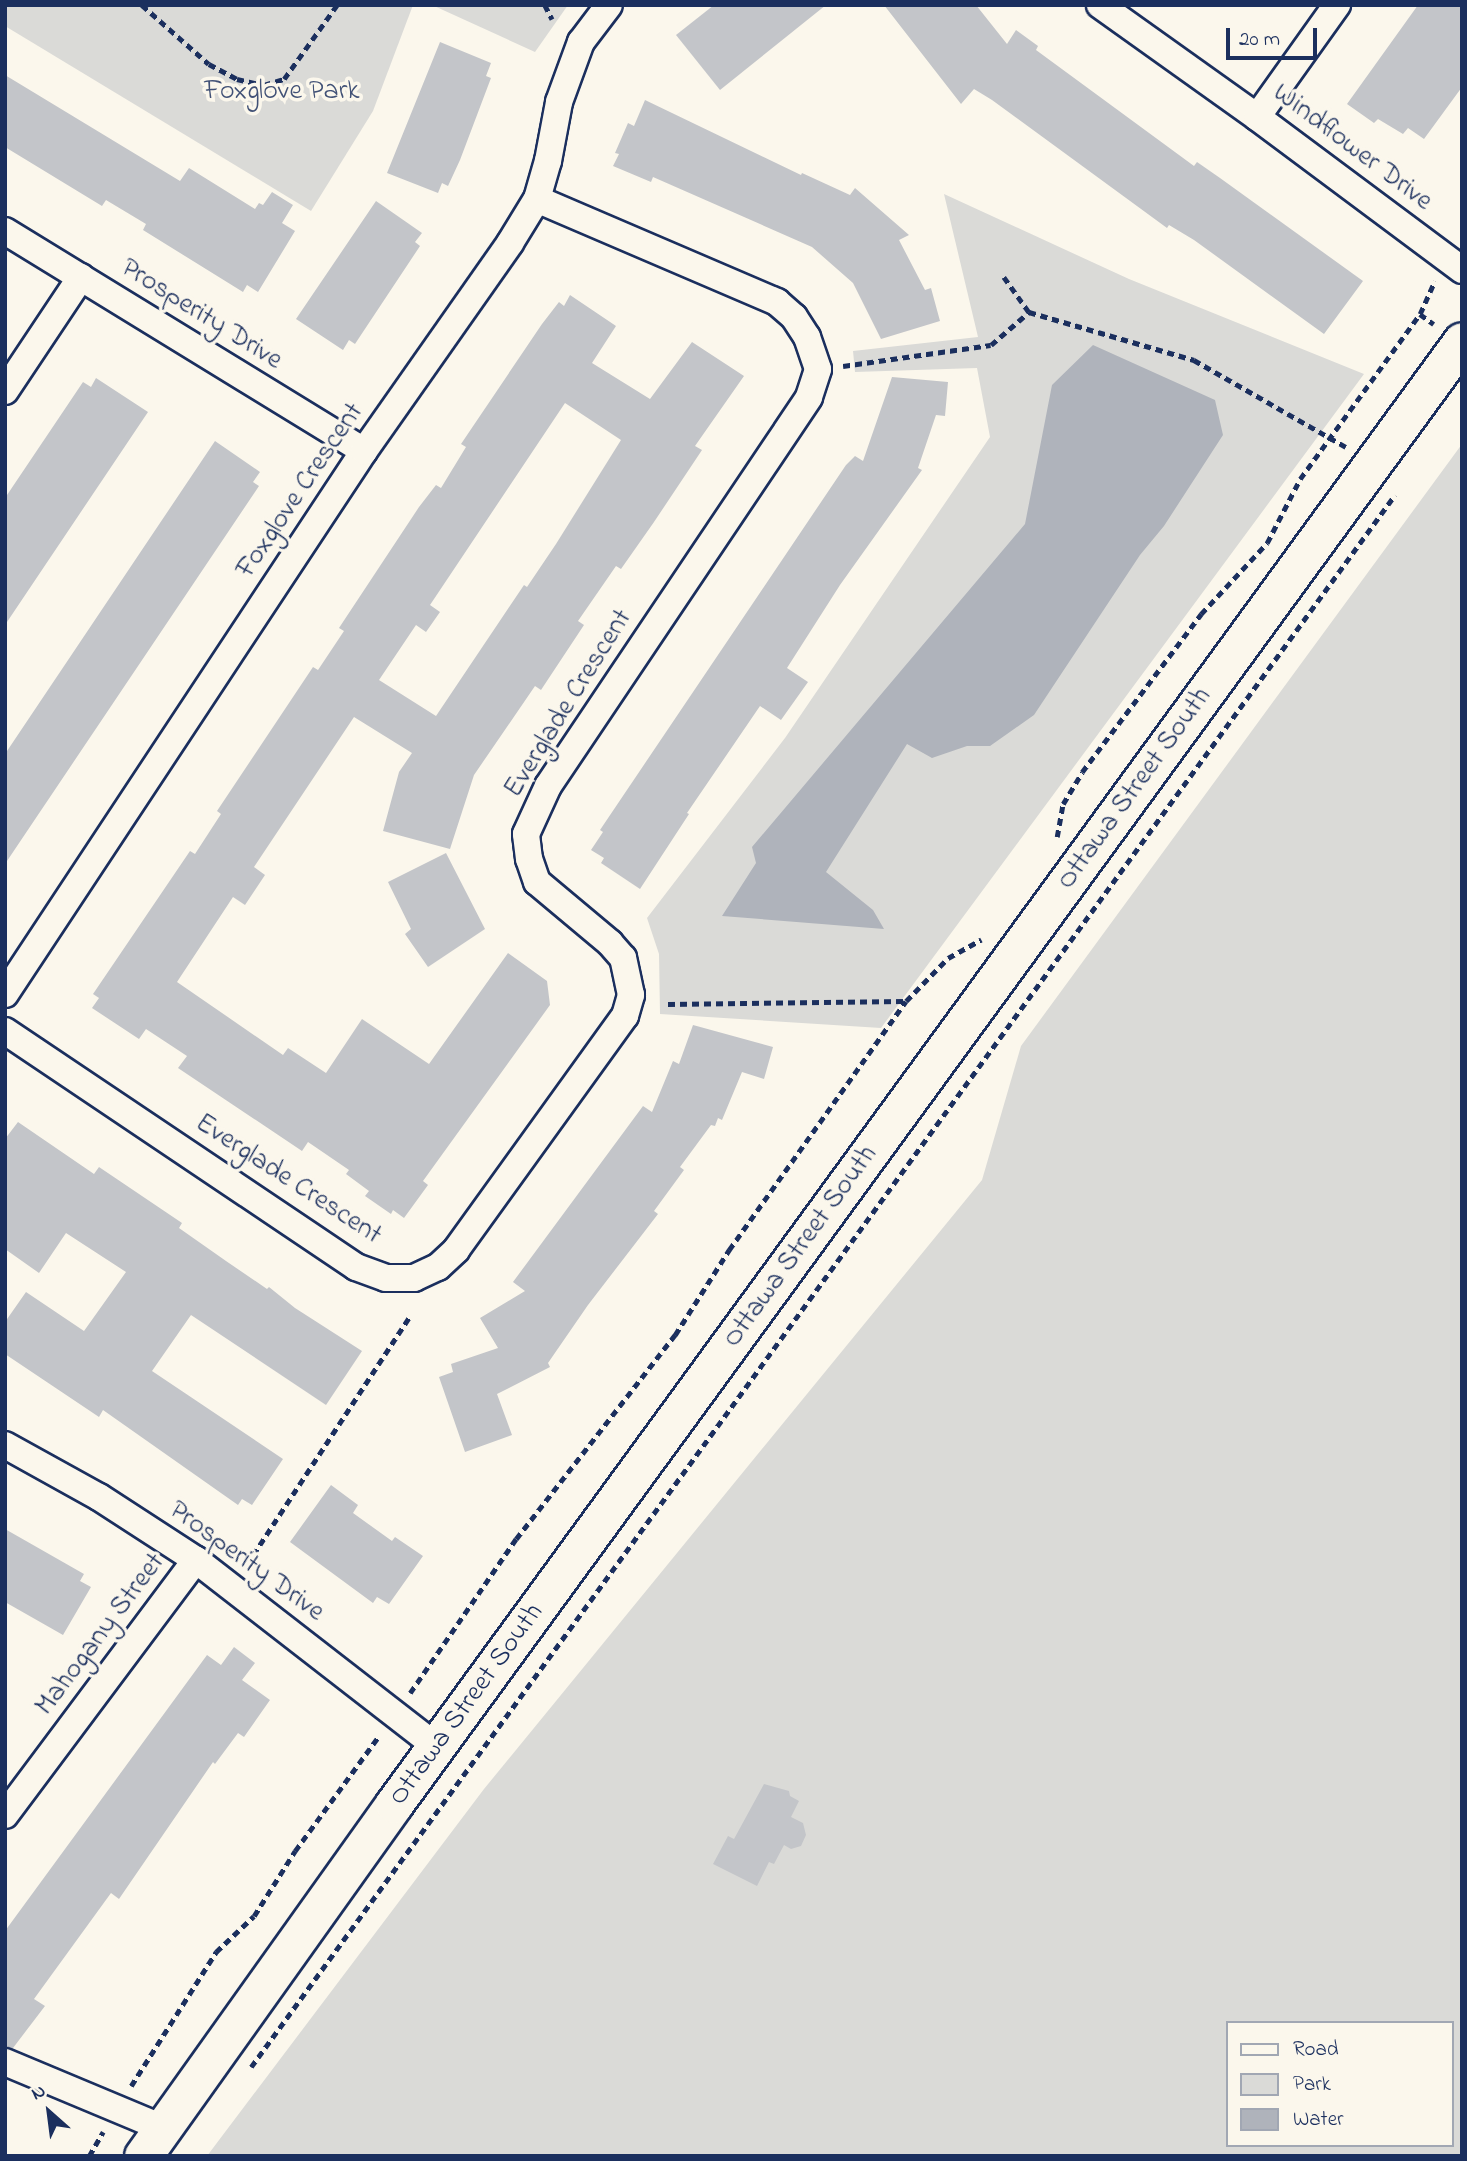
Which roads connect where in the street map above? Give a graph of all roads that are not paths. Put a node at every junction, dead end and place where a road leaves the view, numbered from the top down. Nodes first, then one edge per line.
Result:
1 (609, 5) edge
2 (1100, 5) edge
3 (1337, 5) edge
4 (1257, 117) junction
5 (537, 199) junction
6 (5, 231) edge
7 (1462, 270) edge
8 (81, 277) junction
9 (1449, 333) edge
10 (5, 391) edge
11 (365, 452) junction
12 (5, 994) edge
13 (5, 1031) edge
14 (5, 1446) edge
15 (196, 1560) junction
16 (437, 1747) junction
17 (5, 1815) edge
18 (5, 2062) edge
19 (153, 2142) edge

1 - 5 street, Foxglove Crescent
2 - 4 street, Windflower Drive
3 - 4 street
4 - 7 street, Windflower Drive
5 - 11 street, Foxglove Crescent
5 - 13 street, Everglade Crescent
6 - 8 street, Prosperity Drive
8 - 10 street
8 - 11 street, Prosperity Drive
9 - 16 main road, Ottawa Street South
11 - 12 street, Foxglove Crescent
14 - 15 street, Prosperity Drive
15 - 16 street, Prosperity Drive
15 - 17 street, Mahogany Street
16 - 19 main road, Ottawa Street South
18 - 19 street

